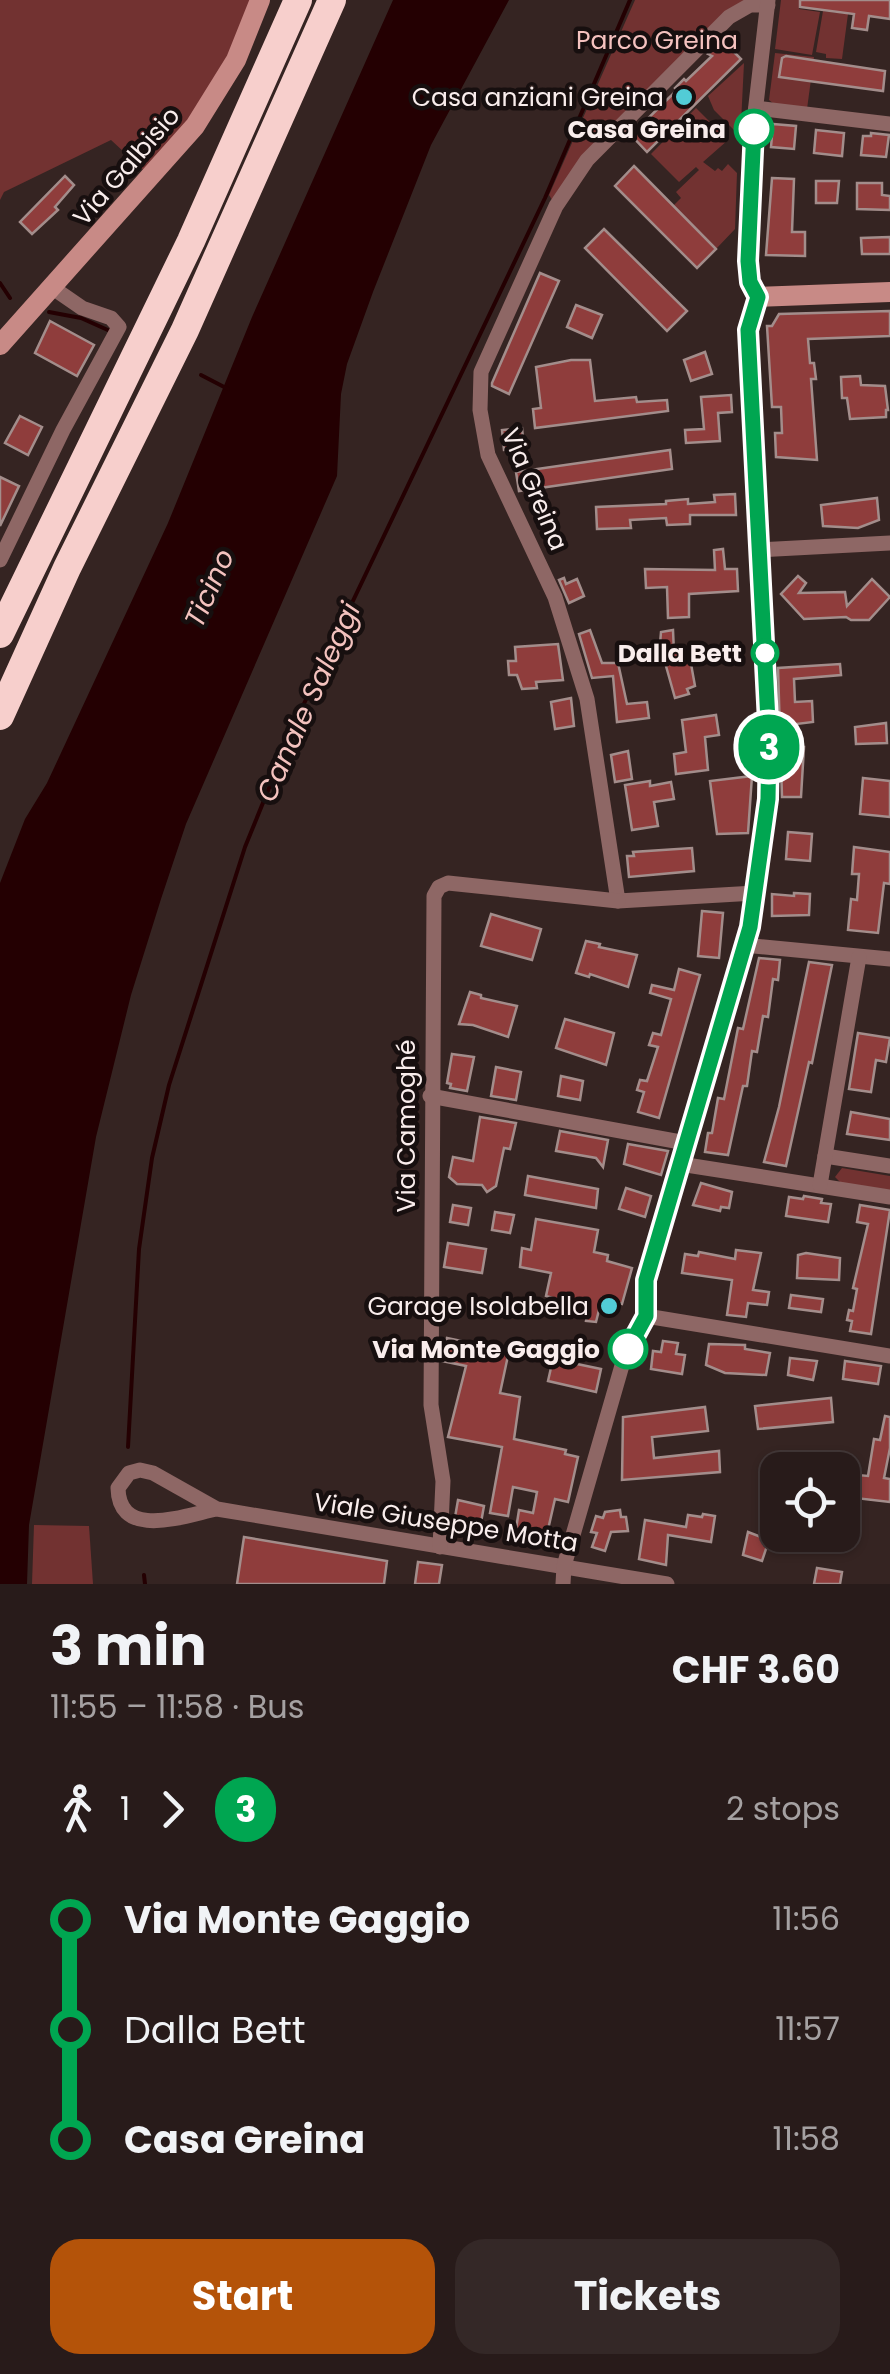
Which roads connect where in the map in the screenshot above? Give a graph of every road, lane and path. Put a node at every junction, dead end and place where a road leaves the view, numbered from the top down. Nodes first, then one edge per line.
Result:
1 (260, 0) edge
2 (280, 0) edge
3 (298, 0) edge
4 (332, 0) edge
5 (768, 3) edge
6 (256, 93) junction
7 (756, 108) junction
8 (890, 124) edge
9 (53, 288) junction
10 (890, 292) edge
11 (758, 297) junction
12 (0, 345) edge
13 (890, 543) edge
14 (758, 550) junction
15 (0, 560) edge
16 (0, 634) edge
17 (0, 716) edge
18 (754, 893) junction
19 (618, 901) junction
20 (744, 946) junction
21 (859, 956) junction
22 (890, 960) edge
23 (430, 1096) junction
24 (686, 1143) junction
25 (825, 1156) junction
26 (680, 1164) junction
27 (890, 1166) edge
28 (820, 1185) junction
29 (890, 1197) edge
30 (646, 1316) junction
31 (890, 1356) edge
32 (217, 1509) junction
33 (440, 1547) junction
34 (564, 1566) junction
35 (563, 1584) edge
36 (667, 1584) edge

1 - 9 street, Via Galbisio
2 - 6 highway
3 - 6 highway
4 - 17 highway
5 - 7 street
5 - 19 street, Via Greina
6 - 16 highway
7 - 8 street
7 - 11 street
9 - 12 street, Via Galbisio
9 - 15 street
10 - 11 street
11 - 14 street
13 - 14 street
14 - 18 street
18 - 19 street
18 - 20 street
19 - 23 street, Via Camoghé
20 - 21 street
20 - 24 street
21 - 22 street
21 - 25 street
23 - 24 street
23 - 33 street, Via Camoghé
24 - 26 street
25 - 27 street
25 - 28 street
26 - 28 street
26 - 30 street
28 - 29 street
30 - 31 street
30 - 34 street
32 - 32 street, Viale Giuseppe Motta
32 - 33 street, Viale Giuseppe Motta
33 - 34 street, Viale Giuseppe Motta
34 - 35 street
34 - 36 street, Viale Giuseppe Motta

